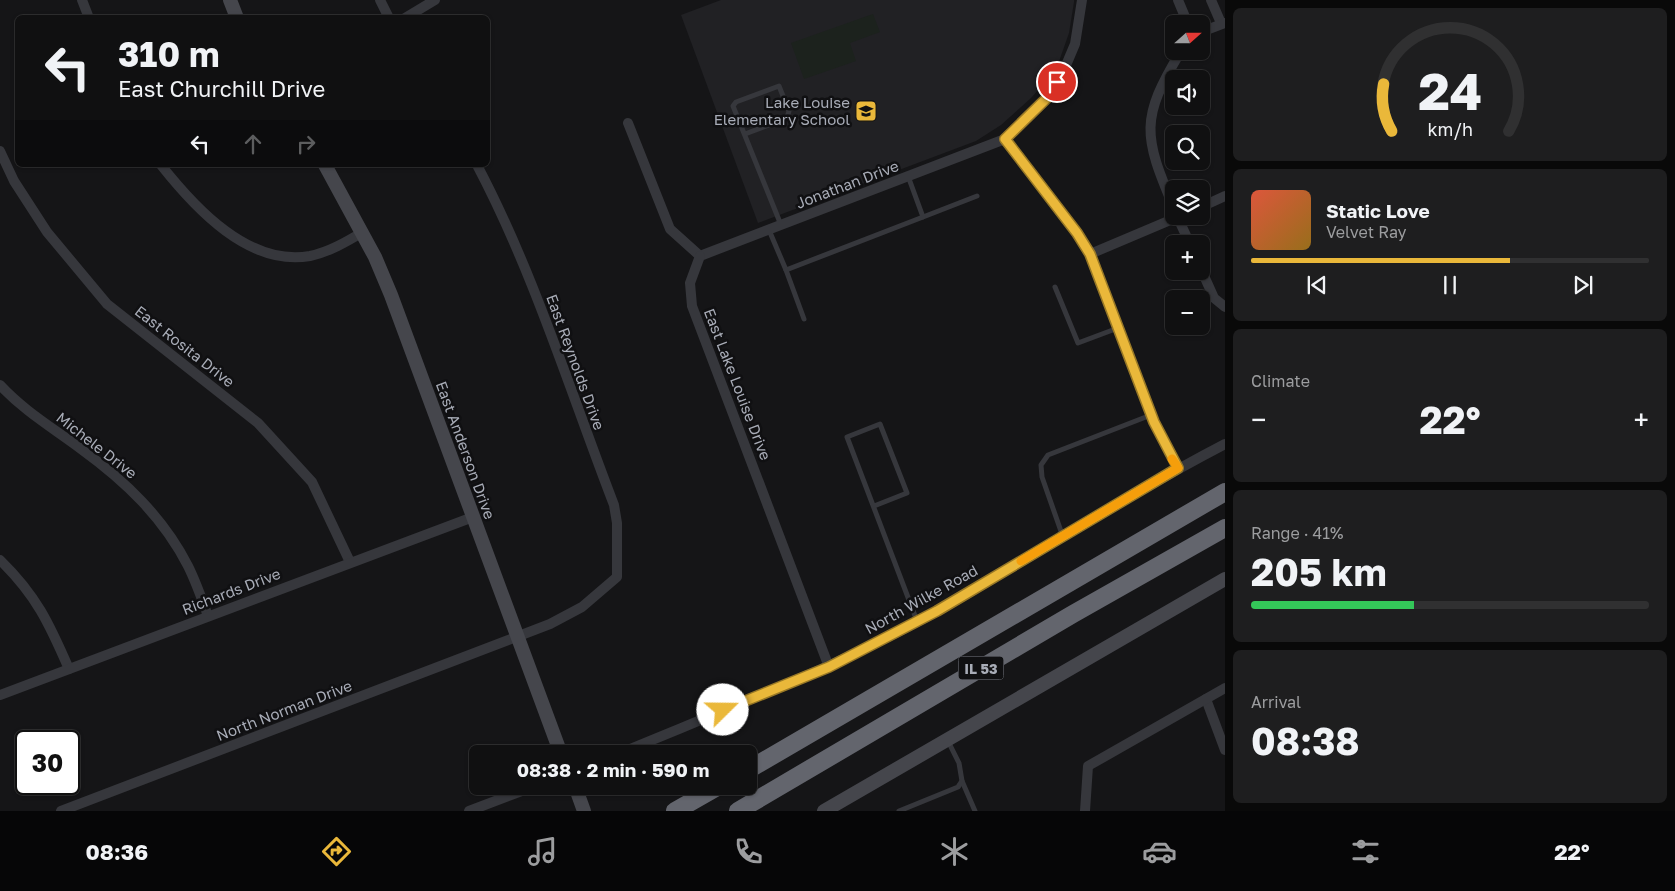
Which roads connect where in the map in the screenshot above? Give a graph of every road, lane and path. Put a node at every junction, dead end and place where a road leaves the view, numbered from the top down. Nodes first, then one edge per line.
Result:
1 (82, 0) edge
2 (230, 0) edge
3 (380, 0) edge
4 (435, 0) edge
5 (1082, 0) edge
6 (1178, 0) edge
7 (1211, 0) edge
8 (88, 15) edge
9 (236, 15) edge
10 (388, 15) edge
11 (410, 15) edge
12 (1184, 15) edge
13 (1223, 23) edge
14 (1210, 28) edge
15 (1175, 60) edge
16 (628, 123) dead end
17 (744, 134) junction
18 (1005, 139) junction
19 (0, 151) edge
20 (162, 167) edge
21 (326, 167) edge
22 (478, 167) edge
23 (908, 176) junction
24 (1165, 184) edge
25 (977, 196) dead end
26 (1225, 196) edge
27 (1210, 203) edge
28 (923, 217) junction
29 (1165, 220) edge
30 (781, 225) junction
31 (769, 230) junction
32 (363, 232) junction
33 (1090, 254) junction
34 (700, 256) junction
35 (786, 270) junction
36 (1206, 280) edge
37 (1055, 287) dead end
38 (1225, 307) edge
39 (804, 319) dead end
40 (1119, 328) junction
41 (0, 385) edge
42 (1151, 415) junction
43 (1225, 444) edge
44 (1178, 468) junction
45 (1225, 492) edge
46 (874, 506) junction
47 (473, 517) junction
48 (1225, 528) edge
49 (1063, 537) junction
50 (0, 560) edge
51 (350, 562) junction
52 (618, 577) joint
53 (1225, 579) edge
54 (208, 616) junction
55 (917, 621) junction
56 (517, 637) junction
57 (829, 667) junction
58 (69, 669) junction
59 (1225, 688) edge
60 (0, 695) edge
61 (1206, 699) junction
62 (947, 740) junction
63 (558, 745) edge
64 (640, 745) edge
65 (1225, 750) edge
66 (757, 765) edge
67 (962, 782) junction
68 (511, 795) edge
69 (578, 795) edge
70 (703, 795) edge
71 (61, 811) edge
72 (469, 811) edge
73 (584, 811) edge
74 (675, 811) edge
75 (738, 811) edge
76 (824, 811) edge
77 (899, 811) edge
78 (975, 811) edge
79 (1085, 811) edge

1 - 8 street
2 - 9 street
3 - 10 street
4 - 11 street
5 - 18 street
6 - 12 street
7 - 13 street
13 - 14 street
15 - 24 street
16 - 34 street
17 - 17 lane
17 - 30 lane
18 - 23 street, Jonathan Drive
18 - 33 street
19 - 51 street, East Rosita Drive
20 - 32 street
21 - 32 street, East Anderson Drive
22 - 52 street, East Reynolds Drive
23 - 28 lane
23 - 30 street, Jonathan Drive
25 - 28 lane
26 - 27 street
28 - 35 lane
29 - 33 street
30 - 31 street, Jonathan Drive
31 - 34 street, Jonathan Drive
31 - 35 lane
32 - 47 street, East Anderson Drive
33 - 40 street
34 - 57 street, East Lake Louise Drive
35 - 39 lane
36 - 38 street
37 - 40 lane
40 - 42 street
41 - 54 street, Michele Drive
42 - 44 street
42 - 49 lane
43 - 44 street, North Wilke Road
44 - 49 street, North Wilke Road
45 - 66 highway, IL 53
46 - 46 lane
46 - 55 lane
47 - 51 street, Richards Drive
47 - 56 street, East Anderson Drive
48 - 75 highway, IL 53
49 - 55 street, North Wilke Road
50 - 58 street
51 - 54 street, Richards Drive
52 - 56 street, North Norman Drive
53 - 62 street
54 - 58 street, Richards Drive
55 - 57 street, North Wilke Road
56 - 63 street, East Anderson Drive
56 - 71 street, North Norman Drive
57 - 64 street, North Wilke Road
58 - 60 street, Richards Drive
59 - 61 street
61 - 65 street
61 - 79 street
62 - 67 lane
62 - 76 street
67 - 77 lane
67 - 78 lane
68 - 72 street
69 - 73 street
70 - 74 highway

